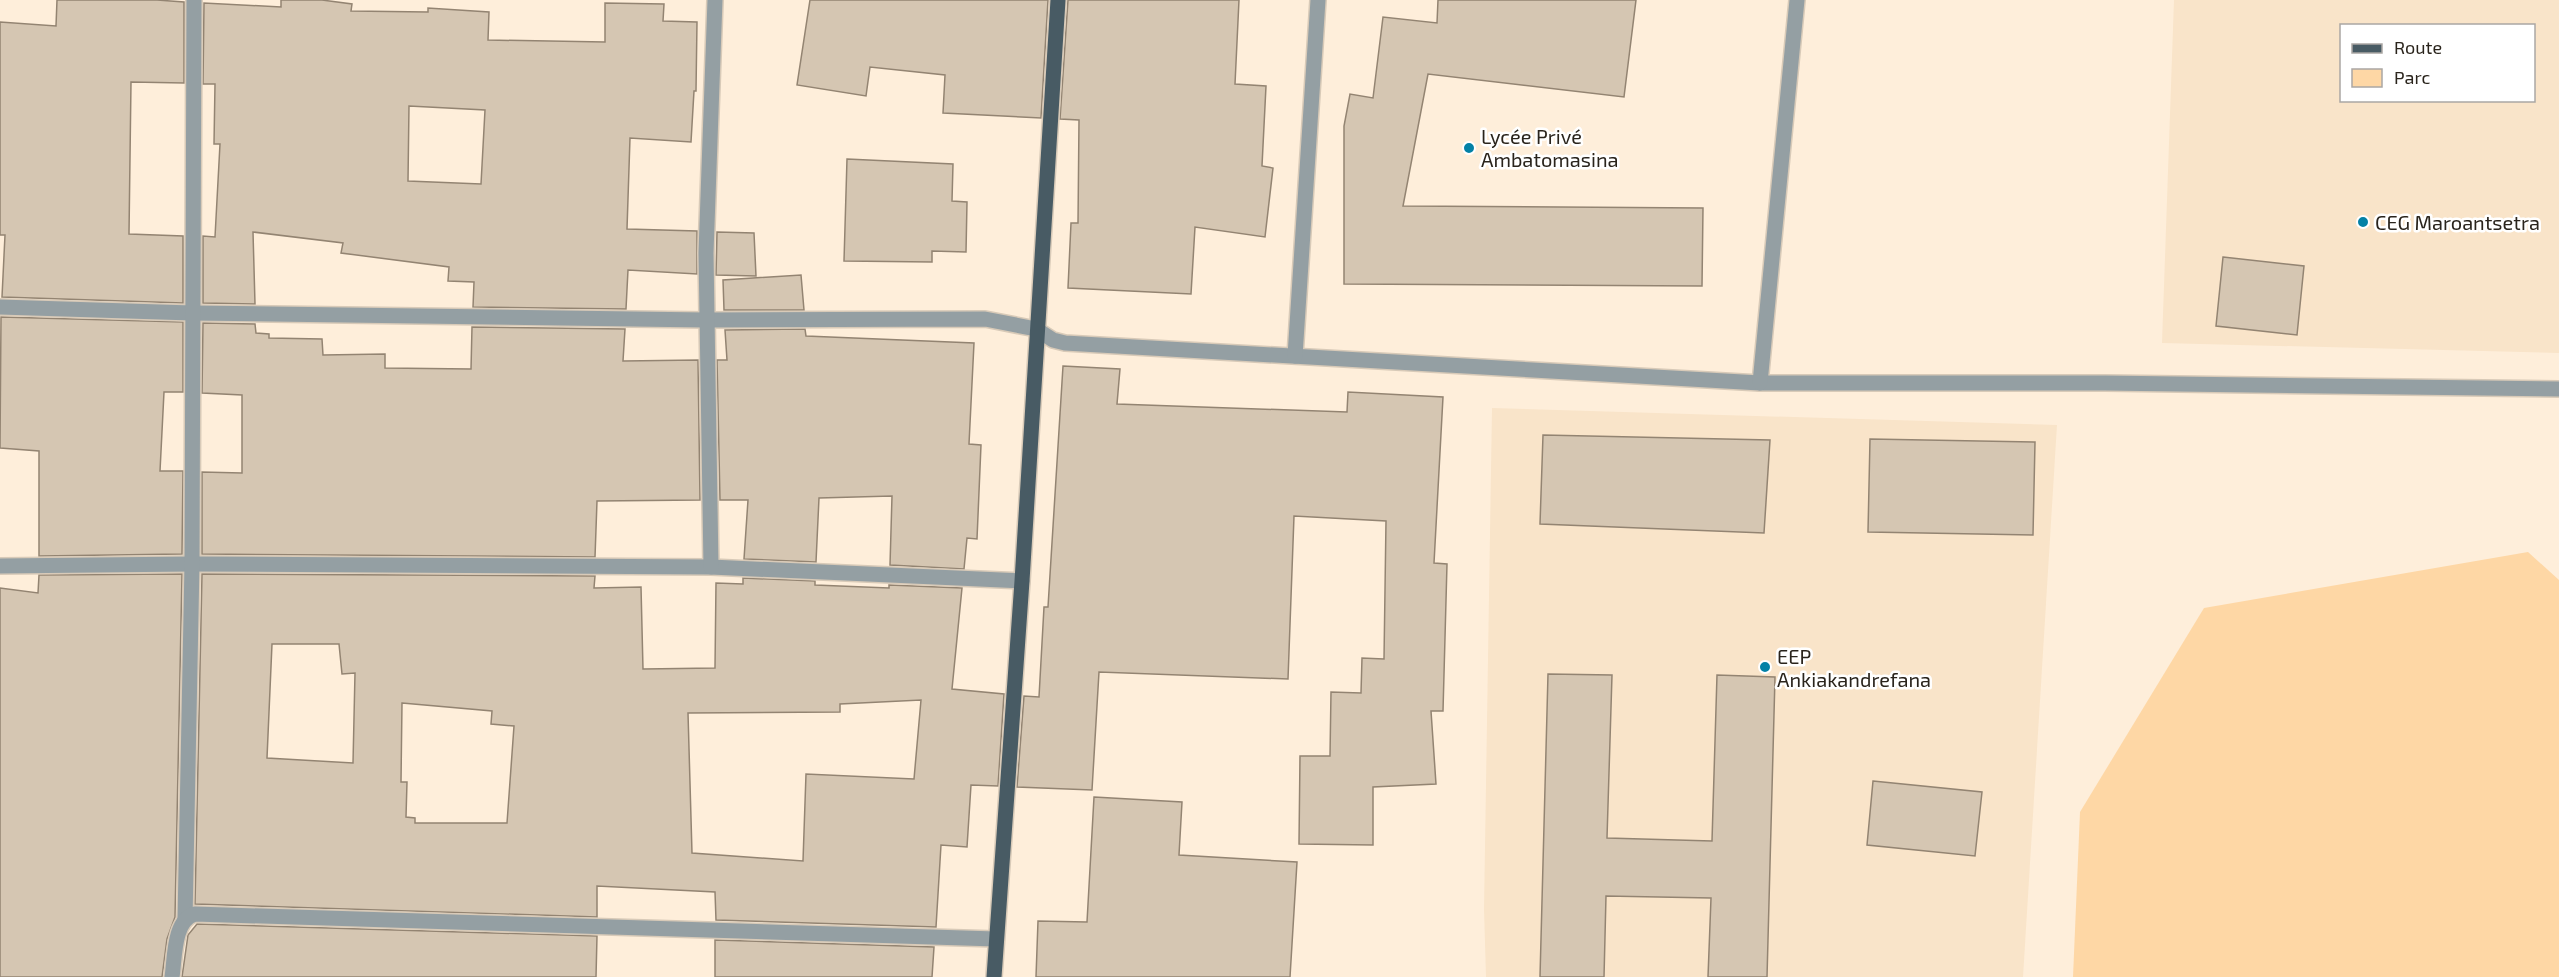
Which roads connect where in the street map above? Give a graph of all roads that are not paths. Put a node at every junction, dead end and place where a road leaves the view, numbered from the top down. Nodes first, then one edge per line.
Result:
1 (194, 0) edge
2 (715, 0) edge
3 (1058, 0) edge
4 (1318, 0) edge
5 (1797, 0) edge
6 (0, 307) edge
7 (192, 313) junction
8 (705, 320) junction
9 (1036, 329) junction
10 (1295, 357) junction
11 (1761, 383) junction
12 (2559, 389) edge
13 (192, 564) junction
14 (0, 566) edge
15 (711, 567) junction
16 (1022, 581) junction
17 (185, 920) junction
18 (996, 939) junction
19 (172, 977) edge
20 (994, 977) edge

1 - 7 street
2 - 8 street
3 - 9 main road
4 - 10 street
5 - 11 street
6 - 7 street
7 - 8 street
7 - 13 street
8 - 9 street
8 - 15 street
9 - 10 street
9 - 16 main road
10 - 11 street
11 - 12 street
13 - 14 street
13 - 15 street
13 - 17 street
15 - 16 street
16 - 18 main road
17 - 18 street
17 - 19 street
18 - 20 main road

